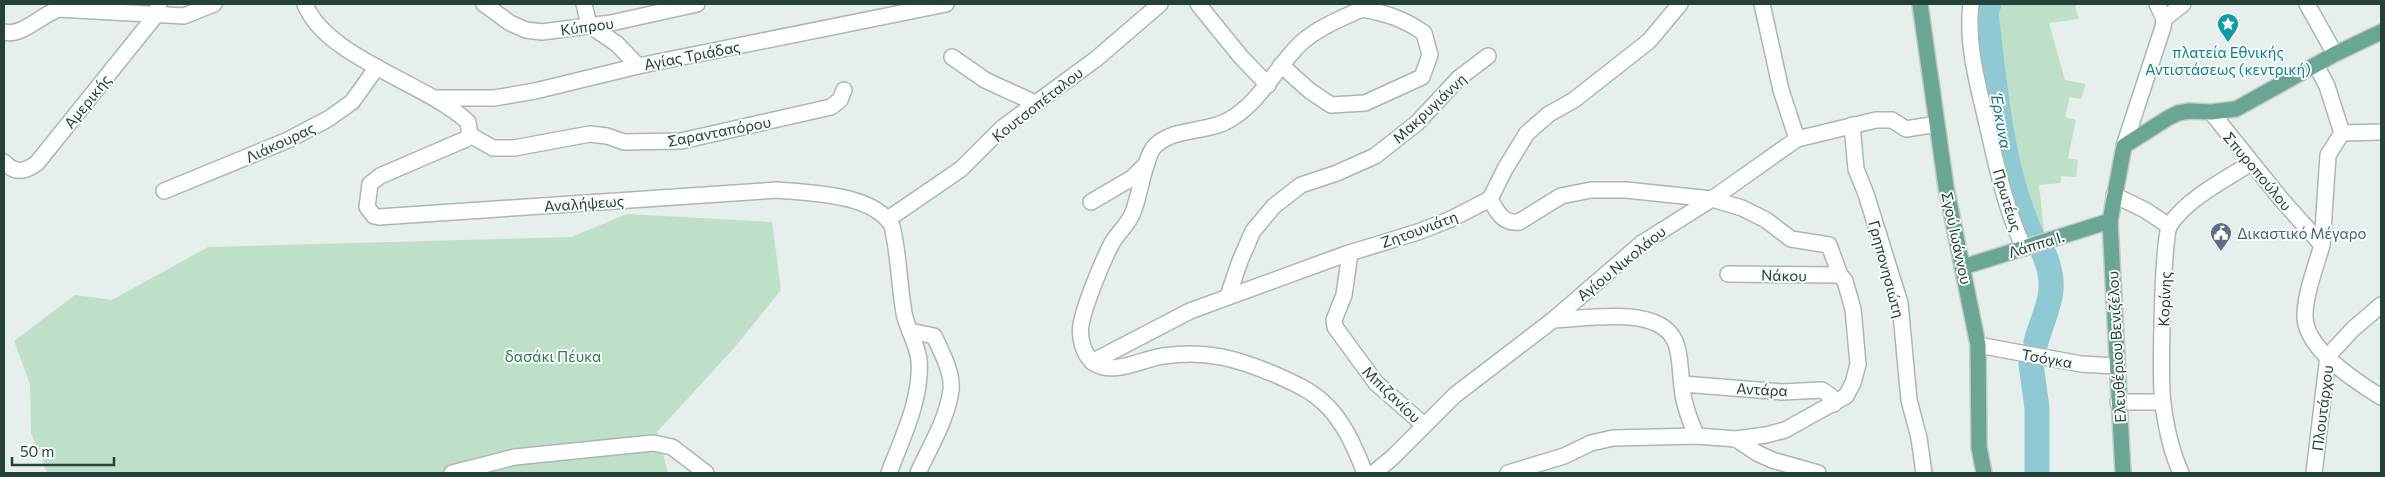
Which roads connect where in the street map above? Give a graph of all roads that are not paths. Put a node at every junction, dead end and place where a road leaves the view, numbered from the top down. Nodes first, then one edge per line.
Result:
1 (214, 4) edge
2 (305, 4) edge
3 (484, 4) edge
4 (584, 4) edge
5 (697, 4) edge
6 (946, 4) edge
7 (1160, 4) edge
8 (1198, 4) edge
9 (1680, 4) edge
10 (1762, 4) edge
11 (1920, 4) edge
12 (1971, 4) edge
13 (2157, 4) edge
14 (2183, 4) edge
15 (2307, 4) edge
16 (1367, 7) edge
17 (157, 9) edge
18 (2164, 18) junction
19 (589, 25) junction
20 (4, 32) edge
21 (2381, 32) edge
22 (2334, 54) junction
23 (1488, 56) dead end
24 (952, 57) dead end
25 (1281, 65) junction
26 (2316, 65) junction
27 (638, 66) junction
28 (376, 67) junction
29 (1268, 85) junction
30 (844, 90) dead end
31 (437, 98) junction
32 (1035, 103) junction
33 (2211, 112) junction
34 (1937, 124) junction
35 (1852, 125) junction
36 (2381, 132) edge
37 (2342, 133) junction
38 (470, 135) junction
39 (1797, 139) junction
40 (2124, 146) junction
41 (1147, 163) junction
42 (2252, 163) junction
43 (6, 164) edge
44 (164, 191) dead end
45 (2114, 195) junction
46 (1490, 200) junction
47 (1712, 200) junction
48 (1091, 202) dead end
49 (888, 219) junction
50 (2110, 221) junction
51 (2169, 226) junction
52 (2322, 245) junction
53 (2024, 248) junction
54 (1350, 253) junction
55 (1963, 267) junction
56 (1728, 274) dead end
57 (1840, 275) junction
58 (1228, 296) junction
59 (2381, 305) edge
60 (1553, 320) junction
61 (910, 332) junction
62 (1978, 345) junction
63 (2328, 356) junction
64 (1092, 362) junction
65 (2116, 366) junction
66 (1683, 384) junction
67 (2381, 396) edge
68 (2118, 402) junction
69 (2163, 402) junction
70 (1834, 404) junction
71 (1424, 425) junction
72 (1697, 436) junction
73 (1736, 439) junction
74 (1389, 468) edge
75 (452, 473) edge
76 (706, 473) edge
77 (889, 473) edge
78 (918, 473) edge
79 (1365, 473) edge
80 (1374, 473) edge
81 (1508, 473) edge
82 (1818, 473) edge
83 (1924, 473) edge
84 (1984, 473) edge
85 (2123, 473) edge
86 (2182, 473) edge
87 (2314, 473) edge

1 - 17 street
2 - 28 street
3 - 19 street, Κύπρου
4 - 19 street
5 - 19 street, Κύπρου
6 - 27 street, Αγίας Τριάδας
7 - 32 street, Κουτσοπέταλου
8 - 29 street
9 - 46 street
10 - 39 street
11 - 34 main road, Σγού Ιωάννου
12 - 53 street, Πρωτέως
13 - 18 street
14 - 18 street
15 - 22 street
16 - 25 street
16 - 25 street
17 - 20 street
17 - 43 street, Αμερικής
18 - 40 street
19 - 27 street
21 - 22 main road
22 - 26 main road
23 - 58 street, Μακρυγιάννη
24 - 32 street
25 - 29 street
26 - 33 main road
26 - 37 street
27 - 31 street, Αγίας Τριάδας
28 - 31 street
28 - 44 street, Λιάκουρας
29 - 41 street
30 - 38 street, Σαρανταπόρου
31 - 38 street
32 - 49 street, Κουτσοπέταλου
33 - 40 main road
33 - 42 street, Σπυροπούλου
34 - 35 street
34 - 55 main road, Σγού Ιωάννου
35 - 39 street
35 - 83 street, Γρηπονησιώτη
36 - 37 street
37 - 52 street
38 - 49 street, Αναλήψεως
39 - 47 street, Αγίου Νικολάου
40 - 45 main road, Ελευθέριου Βενιζέλου
41 - 48 street
41 - 64 street
42 - 51 street
42 - 52 street, Σπυροπούλου
45 - 50 main road, Ελευθέριου Βενιζέλου
45 - 51 street
46 - 47 street
46 - 54 street, Ζητουνιάτη
47 - 57 street
47 - 60 street, Αγίου Νικολάου
49 - 61 street
50 - 53 main road, Λάππα Ι.
50 - 65 main road, Ελευθέριου Βενιζέλου
51 - 69 street, Κορίνης
52 - 63 street
53 - 55 main road, Λάππα Ι.
54 - 58 street, Ζητουνιάτη
54 - 71 street, Μπιζανίου
55 - 62 main road, Σγού Ιωάννου
56 - 57 street, Νάκου
57 - 70 street
58 - 64 street, Ζητουνιάτη
59 - 63 street, Πλουτάρχου
60 - 66 street
60 - 71 street, Αγίου Νικολάου
61 - 77 street
61 - 78 street
62 - 65 street, Τσόγκα
62 - 84 main road, Σγού Ιωάννου
63 - 67 street
63 - 87 street, Πλουτάρχου
64 - 79 street
65 - 68 main road, Ελευθέριου Βενιζέλου
66 - 70 street, Αντάρα
66 - 72 street
68 - 69 street
68 - 85 main road, Ελευθέριου Βενιζέλου
69 - 86 street, Κορίνης
70 - 73 street
71 - 74 street, Αγίου Νικολάου
72 - 73 street
72 - 81 street
73 - 82 street
74 - 80 street, Αγίου Νικολάου
75 - 76 street

